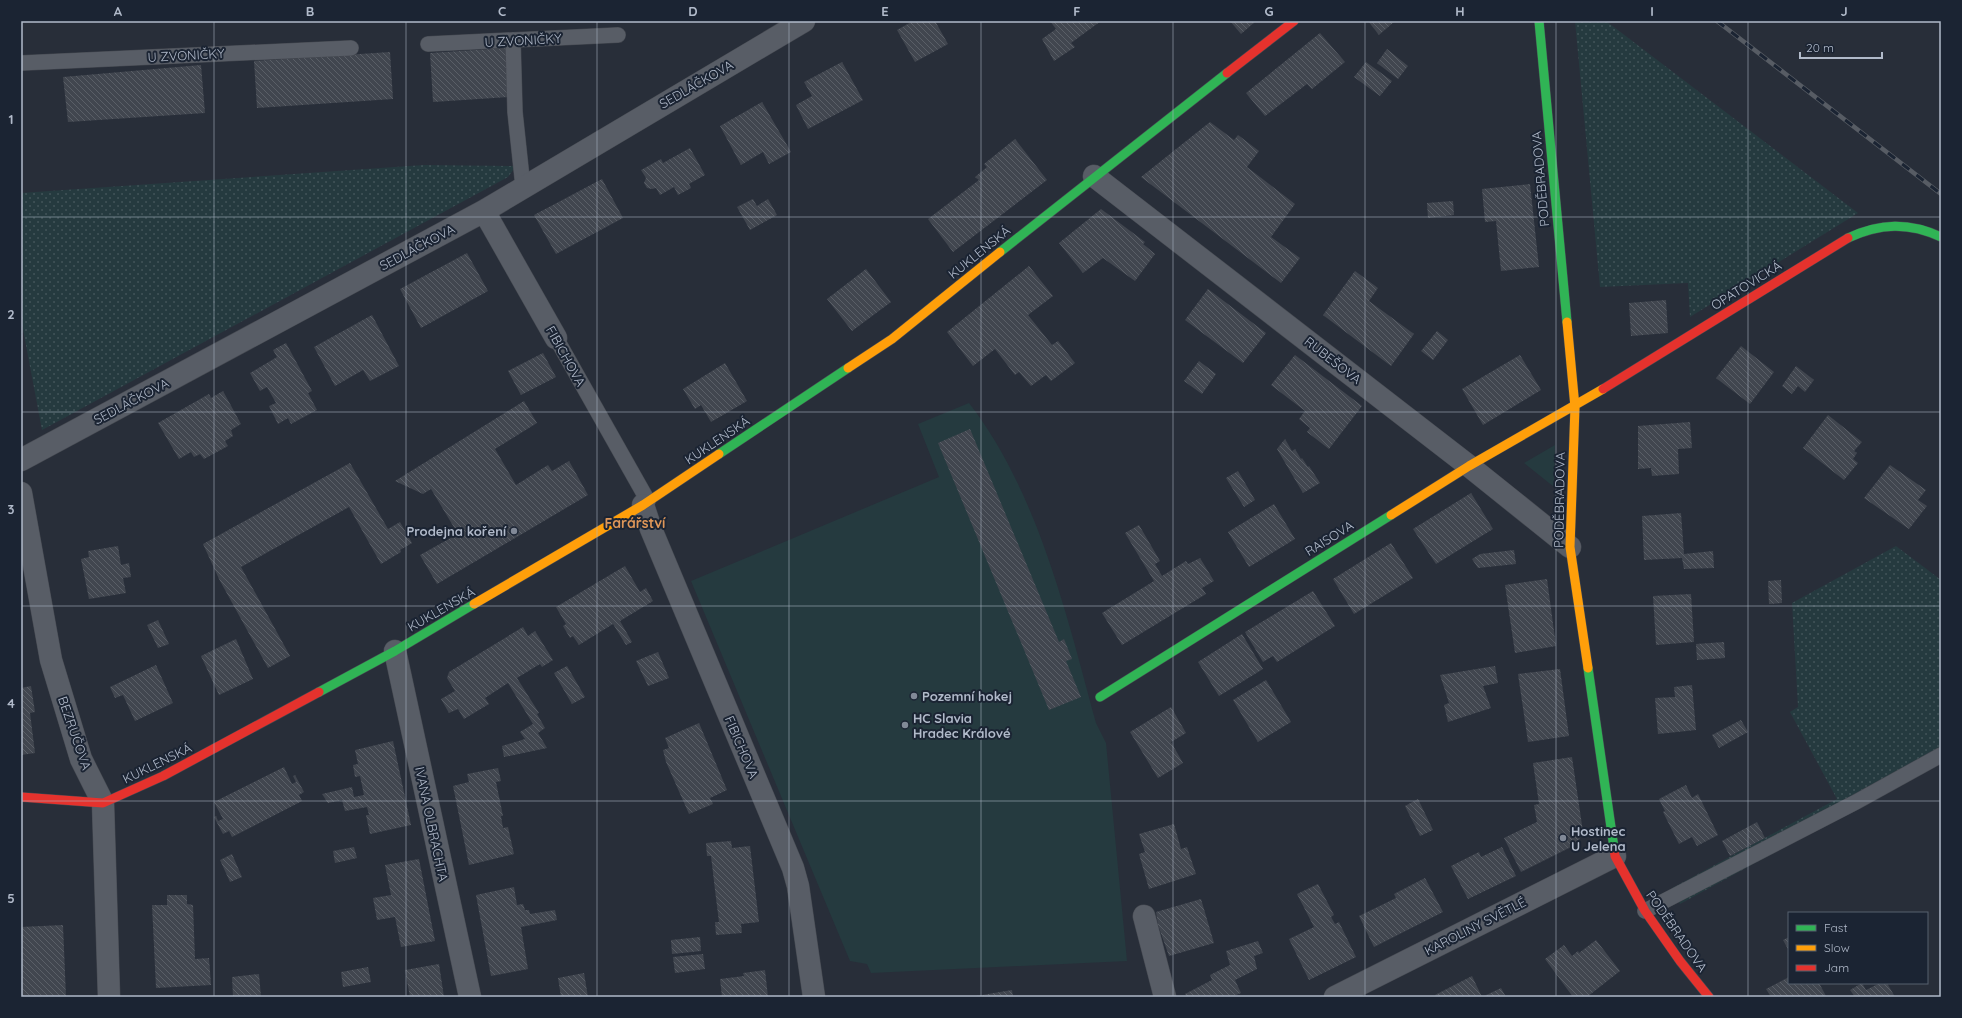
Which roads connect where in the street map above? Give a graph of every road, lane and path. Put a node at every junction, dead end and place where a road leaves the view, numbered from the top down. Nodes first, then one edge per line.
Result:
1 (804, 21) edge
2 (1294, 21) edge
3 (1539, 21) edge
4 (618, 35) dead end
5 (513, 40) junction
6 (428, 44) dead end
7 (351, 48) dead end
8 (21, 63) edge
9 (1094, 176) junction
10 (523, 187) junction
11 (484, 212) junction
12 (1941, 237) edge
13 (556, 338) joint
14 (1575, 407) junction
15 (21, 460) edge
16 (1469, 466) junction
17 (21, 493) edge
18 (646, 503) junction
19 (1570, 547) junction
20 (395, 651) junction
21 (1100, 697) dead end
22 (1941, 755) edge
23 (21, 797) edge
24 (103, 803) junction
25 (1615, 856) junction
26 (1644, 912) junction
27 (1144, 916) dead end
28 (109, 997) edge
29 (470, 997) edge
30 (814, 997) edge
31 (1165, 997) edge
32 (1335, 997) edge
33 (1709, 997) edge

1 - 10 street, SEDLÁČKOVA
2 - 9 street, KUKLENSKÁ
3 - 14 street, PODĚBRADOVA
4 - 5 lane, U ZVONIČKY
5 - 6 lane, U ZVONIČKY
5 - 10 lane
7 - 8 lane, U ZVONIČKY
9 - 16 street, RUBEŠOVA
9 - 18 street, KUKLENSKÁ
10 - 11 street, SEDLÁČKOVA
11 - 13 street, FIBICHOVA
11 - 15 street, SEDLÁČKOVA
12 - 14 street, OPATOVICKÁ
13 - 18 lane, FIBICHOVA
14 - 16 street, RAISOVA
14 - 19 street, PODĚBRADOVA
16 - 19 street, RUBEŠOVA
16 - 21 street, RAISOVA
17 - 24 street, BEZRUČOVA
18 - 20 street, KUKLENSKÁ
18 - 30 street, FIBICHOVA
19 - 25 street, PODĚBRADOVA
20 - 24 street, KUKLENSKÁ
20 - 29 street, IVANA OLBRACHTA
22 - 26 lane
23 - 24 street
24 - 28 street, BEZRUČOVA
25 - 26 street, PODĚBRADOVA
25 - 32 street, KAROLINY SVĚTLÉ
26 - 33 street, PODĚBRADOVA
27 - 31 street

